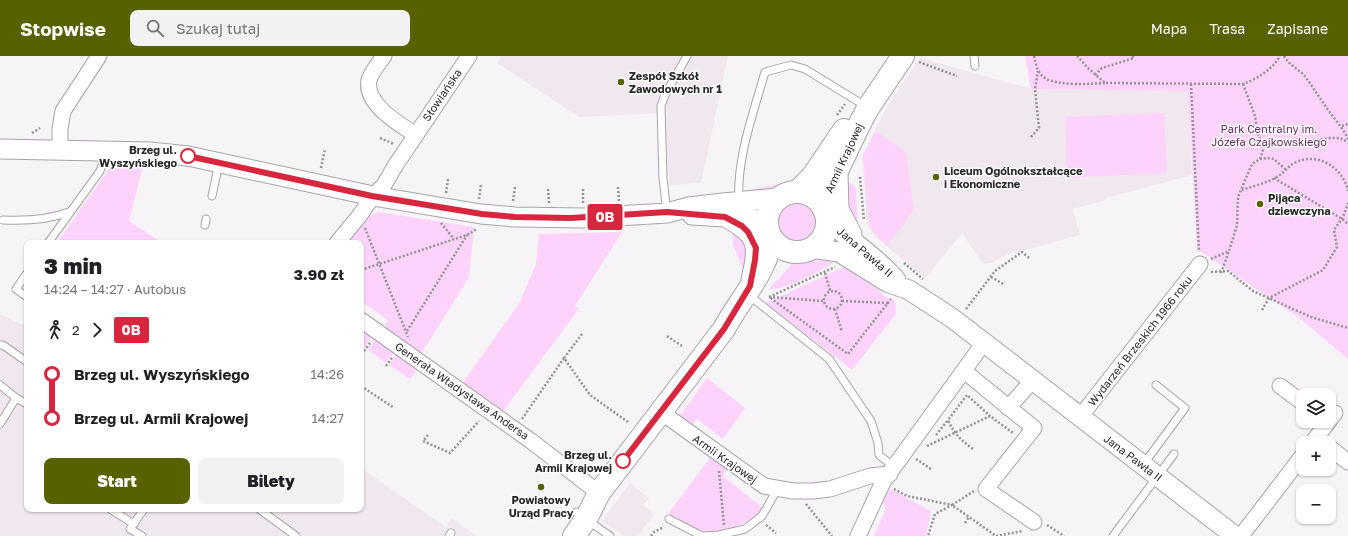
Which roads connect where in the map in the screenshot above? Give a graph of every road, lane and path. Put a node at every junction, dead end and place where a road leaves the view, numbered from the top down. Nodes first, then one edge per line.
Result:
1 (99, 56) edge
2 (384, 56) edge
3 (469, 56) edge
4 (687, 56) edge
5 (974, 56) edge
6 (1034, 56) edge
7 (1077, 56) edge
8 (1132, 56) edge
9 (1280, 56) edge
10 (1284, 56) edge
11 (909, 58) edge
12 (974, 66) dead end
13 (1038, 70) junction
14 (1095, 75) junction
15 (957, 76) dead end
16 (1105, 83) junction
17 (1191, 84) junction
18 (1243, 84) junction
19 (846, 102) dead end
20 (868, 108) junction
21 (833, 120) dead end
22 (1348, 124) edge
23 (1342, 126) junction
24 (40, 128) dead end
25 (416, 134) junction
26 (30, 135) dead end
27 (1031, 136) dead end
28 (380, 138) dead end
29 (1348, 140) edge
30 (396, 144) dead end
31 (1264, 147) junction
32 (0, 149) edge
33 (325, 149) dead end
34 (60, 150) junction
35 (107, 151) junction
36 (1260, 159) junction
37 (219, 162) junction
38 (321, 168) dead end
39 (838, 169) junction
40 (1285, 169) junction
41 (860, 177) dead end
42 (1274, 178) junction
43 (448, 179) dead end
44 (481, 184) dead end
45 (618, 187) dead end
46 (515, 188) dead end
47 (548, 189) dead end
48 (583, 189) dead end
49 (1242, 190) junction
50 (1348, 191) edge
51 (446, 194) dead end
52 (788, 195) junction
53 (212, 196) dead end
54 (372, 196) junction
55 (478, 199) dead end
56 (739, 201) junction
57 (513, 202) dead end
58 (619, 202) dead end
59 (1348, 203) edge
60 (548, 204) dead end
61 (583, 204) dead end
62 (69, 212) junction
63 (667, 212) junction
64 (360, 214) junction
65 (825, 214) junction
66 (725, 217) junction
67 (436, 218) dead end
68 (1342, 218) junction
69 (3, 220) dead end
70 (864, 224) dead end
71 (1348, 224) edge
72 (480, 228) dead end
73 (769, 234) junction
74 (467, 235) junction
75 (454, 239) junction
76 (50, 240) edge
77 (339, 240) edge
78 (860, 245) junction
79 (803, 250) junction
80 (1229, 251) junction
81 (1030, 258) dead end
82 (380, 265) junction
83 (840, 265) dead end
84 (1205, 268) junction
85 (364, 269) edge
86 (1221, 273) junction
87 (825, 274) junction
88 (24, 277) edge
89 (991, 277) junction
90 (1005, 285) dead end
91 (902, 287) junction
92 (830, 291) junction
93 (758, 294) junction
94 (24, 295) edge
95 (1269, 298) junction
96 (823, 300) junction
97 (842, 301) junction
98 (835, 309) junction
99 (1262, 310) dead end
100 (964, 311) dead end
101 (364, 322) edge
102 (1348, 328) edge
103 (407, 332) junction
104 (842, 332) dead end
105 (582, 334) dead end
106 (667, 336) dead end
107 (983, 344) junction
108 (0, 345) edge
109 (682, 346) dead end
110 (410, 355) junction
111 (564, 358) junction
112 (24, 360) edge
113 (964, 370) junction
114 (1032, 380) junction
115 (1156, 385) dead end
116 (0, 386) edge
117 (1280, 386) dead end
118 (364, 388) edge
119 (16, 398) junction
120 (1296, 398) edge
121 (24, 402) edge
122 (394, 408) dead end
123 (1008, 408) junction
124 (661, 412) junction
125 (990, 416) junction
126 (1080, 417) junction
127 (480, 420) dead end
128 (948, 420) junction
129 (628, 422) dead end
130 (0, 424) edge
131 (515, 429) junction
132 (954, 432) junction
133 (428, 435) dead end
134 (1013, 440) dead end
135 (927, 446) junction
136 (922, 448) dead end
137 (973, 449) dead end
138 (717, 452) junction
139 (1336, 453) edge
140 (1174, 454) dead end
141 (911, 455) dead end
142 (1348, 462) edge
143 (1296, 463) edge
144 (931, 469) dead end
145 (1150, 471) junction
146 (889, 474) junction
147 (778, 488) junction
148 (976, 489) dead end
149 (793, 491) junction
150 (600, 493) junction
151 (952, 505) junction
152 (113, 512) edge
153 (142, 512) edge
154 (263, 512) edge
155 (969, 517) junction
156 (672, 521) joint
157 (579, 522) edge
158 (1034, 522) dead end
159 (964, 523) dead end
160 (130, 530) edge
161 (725, 533) junction
162 (1233, 535) edge
163 (142, 536) edge
164 (296, 536) edge
165 (556, 536) edge
166 (610, 536) edge
167 (651, 536) edge
168 (832, 536) edge
169 (858, 536) edge
170 (928, 536) edge
171 (994, 536) edge
172 (1113, 536) edge

1 - 34 street
2 - 25 street
3 - 25 street, Słowiańska
4 - 63 lane
5 - 12 lane
6 - 13 path
7 - 14 path
8 - 14 path
9 - 18 path
10 - 23 path
11 - 15 path
11 - 20 main road, Armii Krajowej
13 - 16 path
13 - 27 path
14 - 16 path
16 - 17 path
17 - 18 path
17 - 84 path
18 - 31 path
19 - 21 path
20 - 39 main road, Armii Krajowej
20 - 52 main road, Armii Krajowej
20 - 56 lane
22 - 23 path
23 - 29 path
24 - 26 path
25 - 54 street, Słowiańska
28 - 30 path
29 - 31 path
31 - 36 path
32 - 34 street
33 - 38 path
34 - 35 street
35 - 37 street
35 - 62 lane
36 - 40 path
36 - 49 path
37 - 53 lane
37 - 54 street
39 - 65 main road, Armii Krajowej
39 - 78 street
40 - 42 path
40 - 50 path
41 - 70 path
42 - 49 path
42 - 68 path
43 - 51 path
44 - 55 path
45 - 58 path
46 - 57 path
47 - 60 path
48 - 61 path
49 - 80 path
52 - 56 street
52 - 65 main road
52 - 73 main road
54 - 63 street
54 - 64 street, Słowiańska
56 - 63 street
59 - 68 path
62 - 69 lane
62 - 76 lane
63 - 66 street
64 - 77 street, Słowiańska
64 - 82 path
65 - 78 street, Jana Pawła II
65 - 79 main road
66 - 73 street
66 - 93 street
67 - 75 path
68 - 71 path
68 - 95 path
72 - 74 path
73 - 79 main road
73 - 93 main road
74 - 75 path
74 - 103 path
75 - 82 path
78 - 91 street, Jana Pawła II
79 - 91 street, Jana Pawła II
79 - 93 main road
80 - 84 path
80 - 86 path
81 - 89 path
82 - 85 path
82 - 103 path
83 - 87 path
84 - 86 path
84 - 126 street, Wydarzeń Brzeskich 1966 roku
86 - 95 path
87 - 92 path
87 - 93 path
88 - 94 lane
89 - 90 path
89 - 100 path
91 - 107 street, Jana Pawła II
92 - 96 path
92 - 97 path
93 - 96 path
93 - 97 path
93 - 124 main road
93 - 146 lane
95 - 99 path
95 - 102 path
96 - 98 path
97 - 98 path
98 - 104 path
101 - 110 street, Generała Władysława Andersa
103 - 110 path
105 - 111 path
106 - 109 path
107 - 113 street
107 - 114 street, Jana Pawła II
108 - 112 lane
110 - 131 street, Generała Władysława Andersa
111 - 129 path
111 - 131 path
113 - 123 street
113 - 146 street
114 - 123 street
114 - 126 street, Jana Pawła II
115 - 145 lane
116 - 119 lane
117 - 120 street
118 - 122 path
119 - 121 lane
119 - 130 lane
123 - 158 street
124 - 138 street, Armii Krajowej
124 - 150 main road
125 - 128 path
125 - 132 path
125 - 134 path
126 - 145 street, Jana Pawła II
127 - 133 path
128 - 132 path
128 - 135 path
131 - 150 street, Generała Władysława Andersa
132 - 135 path
132 - 137 path
135 - 136 path
138 - 147 street, Armii Krajowej
138 - 161 path
139 - 142 street
140 - 145 lane
141 - 144 path
143 - 162 street, Jana Pawła II
145 - 162 street, Jana Pawła II
145 - 172 lane
146 - 149 street, Armii Krajowej
146 - 151 path
146 - 169 street
147 - 149 street, Armii Krajowej
147 - 161 lane
148 - 151 path
149 - 168 path
150 - 157 main road
151 - 155 path
151 - 170 path
152 - 160 lane
153 - 160 lane
154 - 164 lane
155 - 159 path
155 - 171 path
156 - 161 lane
156 - 167 path
157 - 165 main road
157 - 166 lane
160 - 163 lane

